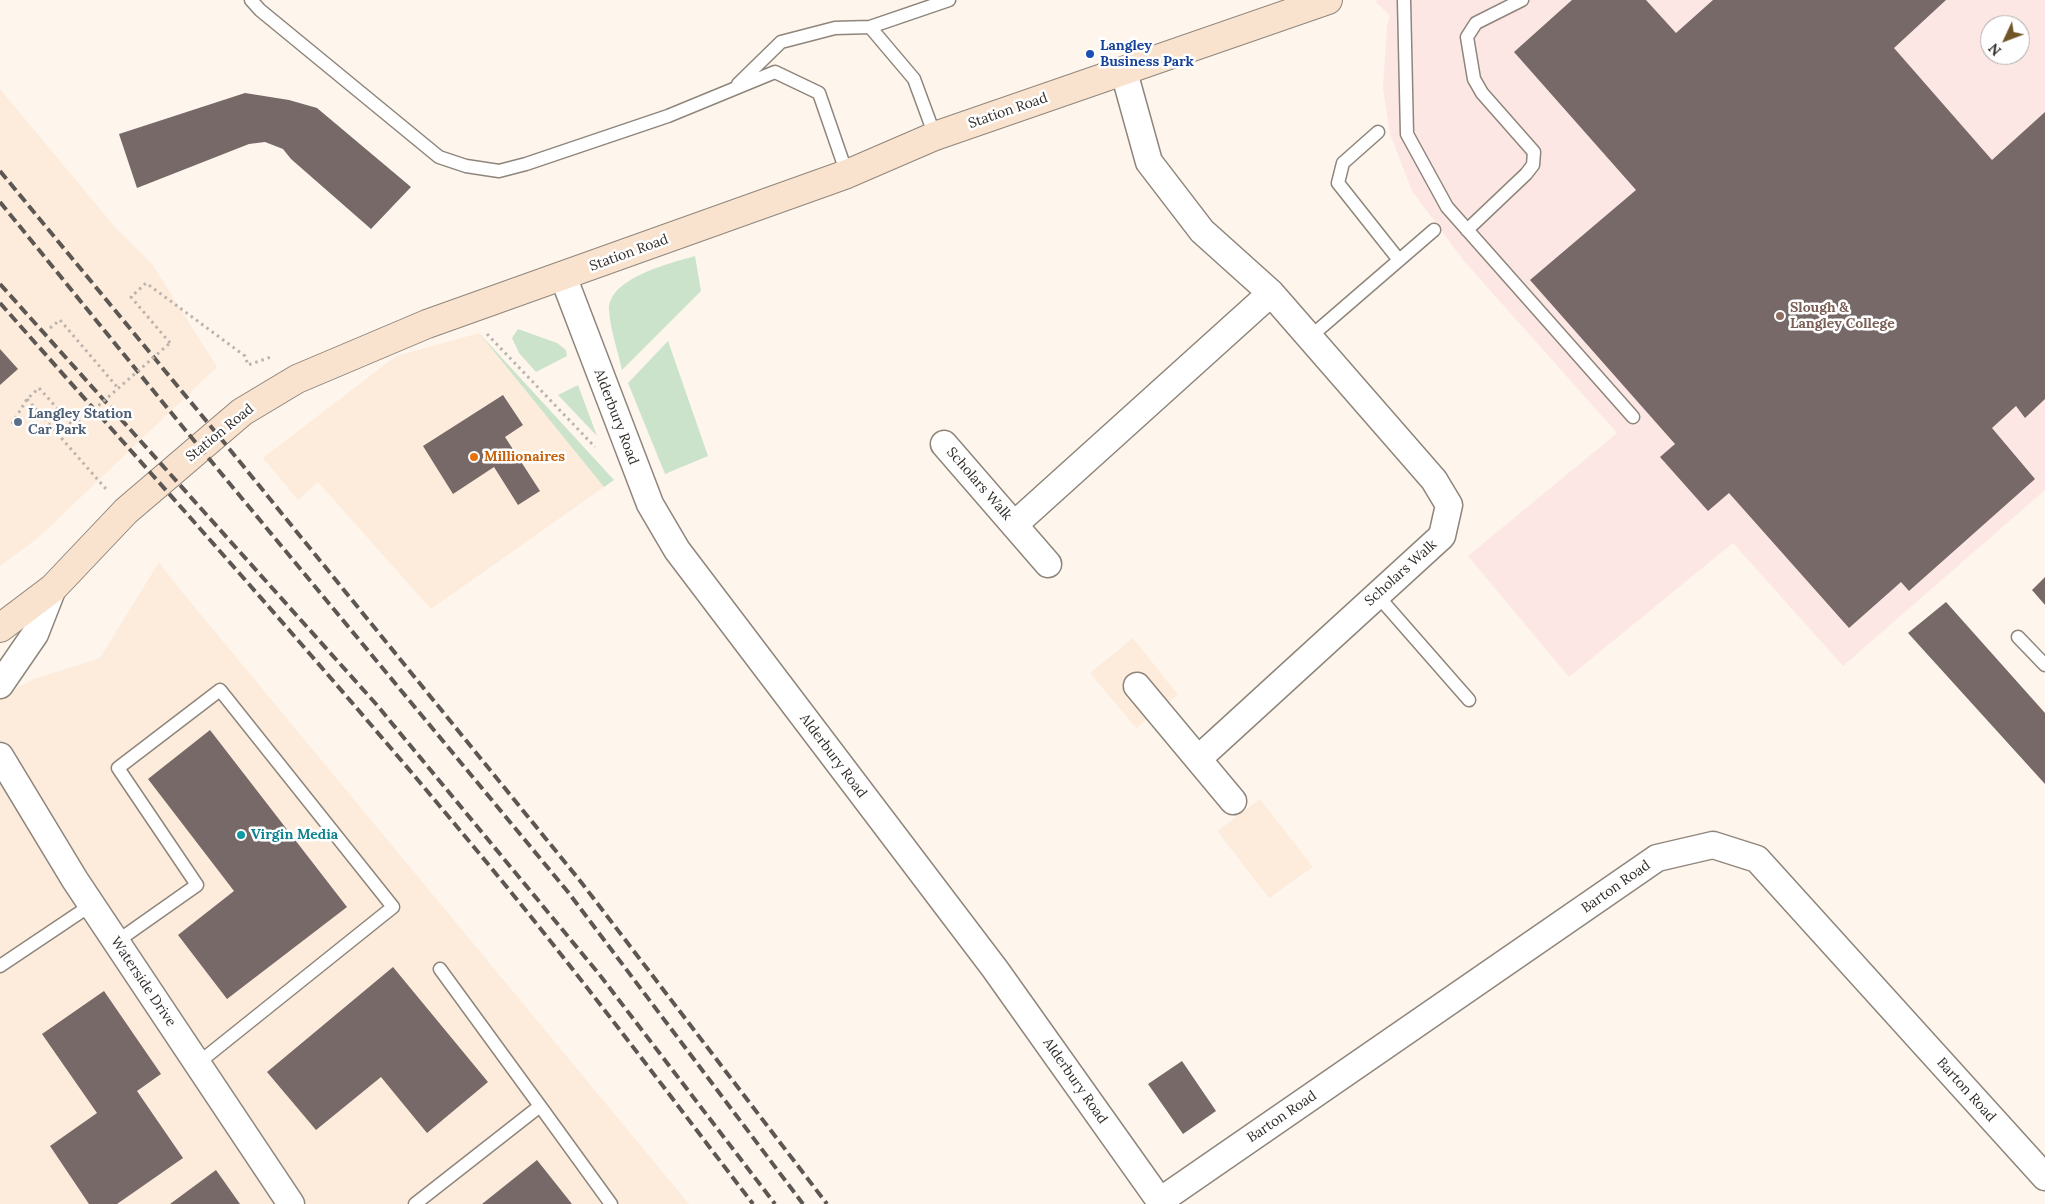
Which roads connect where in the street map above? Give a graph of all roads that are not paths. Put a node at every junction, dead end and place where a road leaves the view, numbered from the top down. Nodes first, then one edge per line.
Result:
1 (251, 0) edge
2 (949, 0) edge
3 (1328, 0) edge
4 (1404, 0) edge
5 (1522, 0) edge
6 (870, 27) junction
7 (1124, 72) junction
8 (733, 89) junction
9 (1378, 132) dead end
10 (935, 136) junction
11 (846, 174) junction
12 (1434, 230) dead end
13 (1467, 230) junction
14 (1400, 260) junction
15 (563, 276) junction
16 (1271, 292) junction
17 (1310, 337) junction
18 (1633, 417) dead end
19 (944, 444) dead end
20 (1014, 525) junction
21 (1048, 564) dead end
22 (53, 588) junction
23 (1377, 595) junction
24 (0, 628) edge
25 (2018, 637) dead end
26 (2045, 665) edge
27 (0, 685) edge
28 (1137, 686) dead end
29 (1469, 700) dead end
30 (0, 756) edge
31 (1198, 759) junction
32 (1233, 801) dead end
33 (91, 905) junction
34 (116, 942) junction
35 (0, 966) edge
36 (440, 969) dead end
37 (197, 1064) junction
38 (540, 1106) junction
39 (2045, 1177) edge
40 (1161, 1202) edge
41 (291, 1204) edge
42 (415, 1204) edge
43 (611, 1204) edge

1 - 8 lane
2 - 6 lane
3 - 7 main road, Station Road
4 - 13 lane
5 - 13 lane
6 - 8 lane
6 - 10 lane
7 - 10 main road, Station Road
7 - 16 street, Scholars Walk
8 - 11 lane
9 - 14 lane
10 - 11 main road, Station Road
11 - 15 main road, Station Road
12 - 14 lane
13 - 18 lane
14 - 17 lane
15 - 22 main road, Station Road
15 - 40 street, Alderbury Road
16 - 17 street, Scholars Walk
16 - 20 street, Scholars Walk
17 - 23 street, Scholars Walk
19 - 20 street, Scholars Walk
20 - 21 street, Scholars Walk
22 - 24 main road, Station Road
22 - 27 street
23 - 29 lane
23 - 31 street, Scholars Walk
25 - 26 lane
28 - 31 street
30 - 33 street, Waterside Drive
31 - 32 street
33 - 34 street, Waterside Drive
33 - 35 lane
34 - 37 street, Waterside Drive
34 - 37 lane
36 - 38 lane
37 - 41 street, Waterside Drive
38 - 42 lane
38 - 43 lane
39 - 40 street, Barton Road

